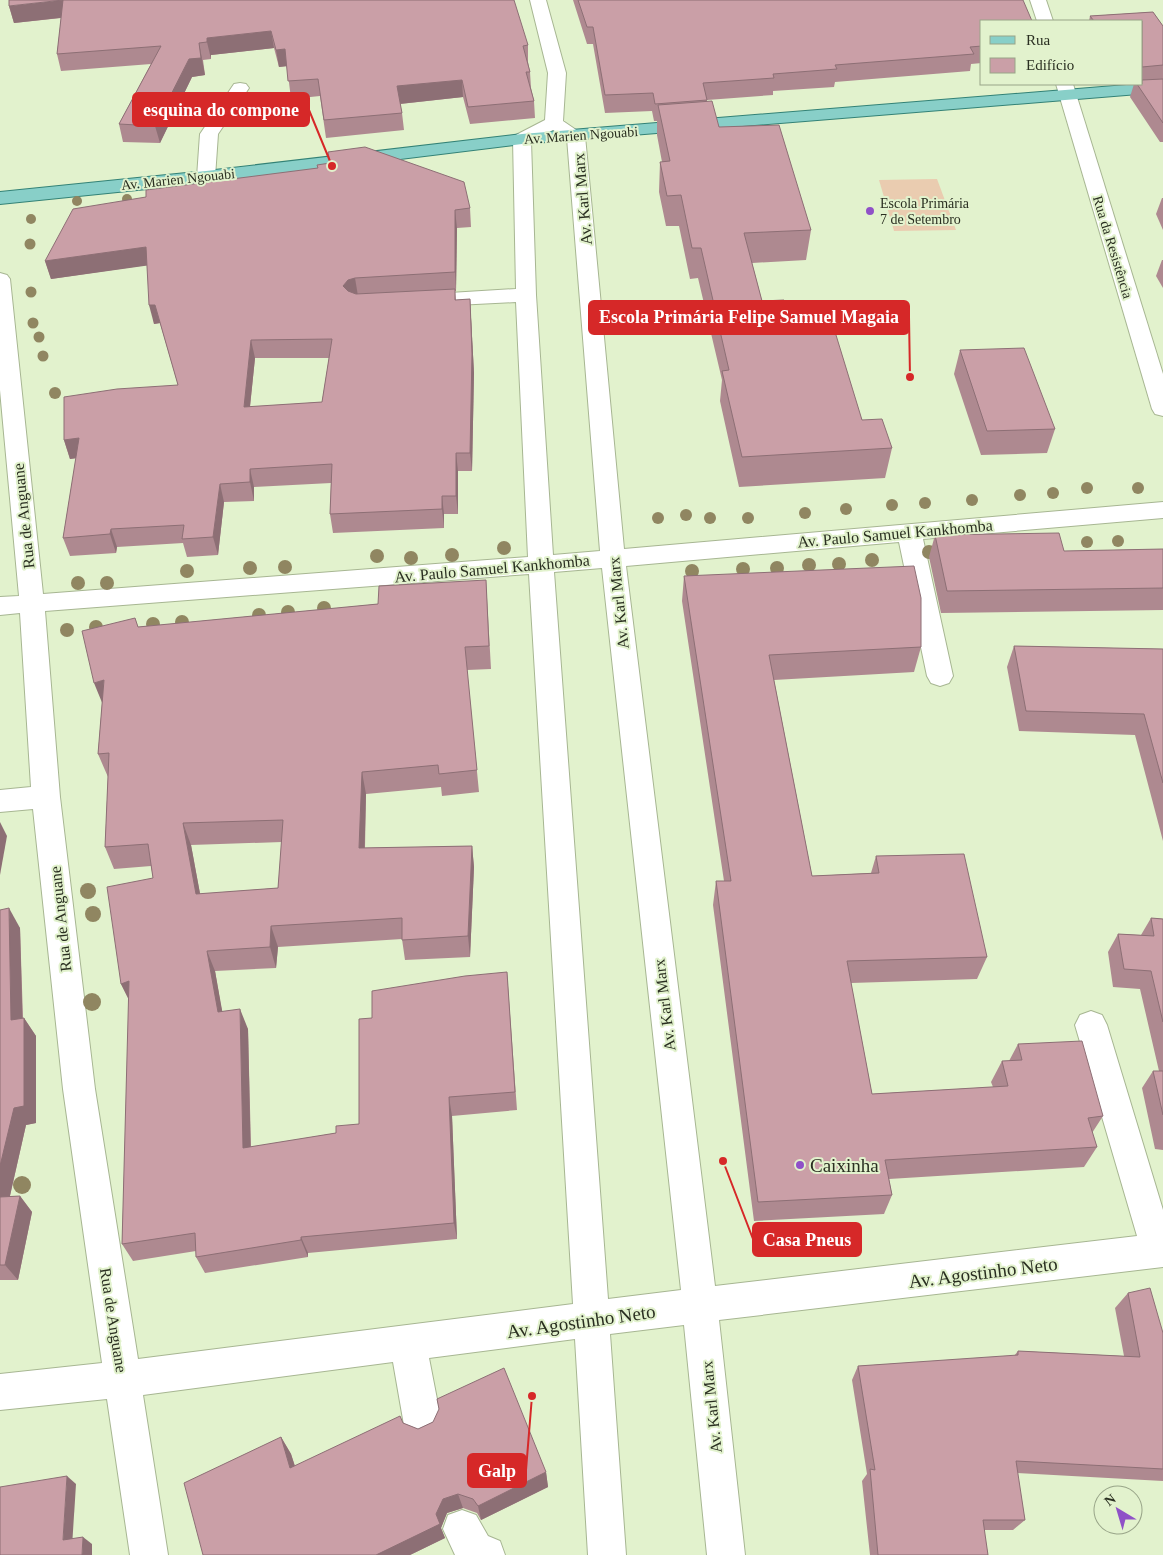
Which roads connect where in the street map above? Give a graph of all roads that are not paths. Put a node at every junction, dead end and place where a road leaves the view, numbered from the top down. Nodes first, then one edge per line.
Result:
1 (538, 0) edge
2 (1038, 0) edge
3 (1045, 20) edge
4 (1163, 87) edge
5 (240, 88) dead end
6 (1065, 88) edge
7 (554, 123) junction
8 (576, 136) junction
9 (522, 139) junction
10 (206, 177) junction
11 (0, 198) edge
12 (0, 279) edge
13 (526, 295) junction
14 (397, 302) edge
15 (4, 378) edge
16 (1163, 409) edge
17 (1163, 510) edge
18 (909, 532) junction
19 (613, 558) junction
20 (541, 565) junction
21 (32, 604) junction
22 (0, 606) edge
23 (940, 676) dead end
24 (46, 797) junction
25 (0, 801) edge
26 (1091, 1025) dead end
27 (1160, 1250) edge
28 (700, 1305) junction
29 (591, 1320) junction
30 (408, 1344) junction
31 (123, 1379) junction
32 (0, 1392) edge
33 (423, 1425) edge
34 (149, 1555) edge
35 (608, 1555) edge
36 (726, 1555) edge

1 - 7 street
2 - 3 street
4 - 6 main road, Av. Marien Ngouabi
5 - 10 street
6 - 8 main road, Av. Marien Ngouabi
6 - 16 street, Rua da Resistência
7 - 8 street, Av. Karl Marx
7 - 9 street
8 - 9 main road, Av. Marien Ngouabi
8 - 19 street, Av. Karl Marx
9 - 10 main road, Av. Marien Ngouabi
9 - 13 street
10 - 11 main road, Av. Marien Ngouabi
12 - 15 street, Rua de Anguane
13 - 14 street
13 - 20 street
15 - 21 street, Rua de Anguane
17 - 18 street, Av. Paulo Samuel Kankhomba
18 - 19 street, Av. Paulo Samuel Kankhomba
18 - 23 street
19 - 20 street, Av. Paulo Samuel Kankhomba
19 - 28 street, Av. Karl Marx
20 - 21 street, Av. Paulo Samuel Kankhomba
20 - 29 street
21 - 22 street, Av. Paulo Samuel Kankhomba
21 - 24 street, Rua de Anguane
24 - 25 street
24 - 31 street, Rua de Anguane
26 - 27 street
27 - 28 street, Av. Agostinho Neto
28 - 29 street, Av. Agostinho Neto
28 - 36 street, Av. Karl Marx
29 - 30 street, Av. Agostinho Neto
29 - 35 street
30 - 31 street, Av. Agostinho Neto
30 - 33 street
31 - 32 street, Av. Agostinho Neto
31 - 34 street, Rua de Anguane

